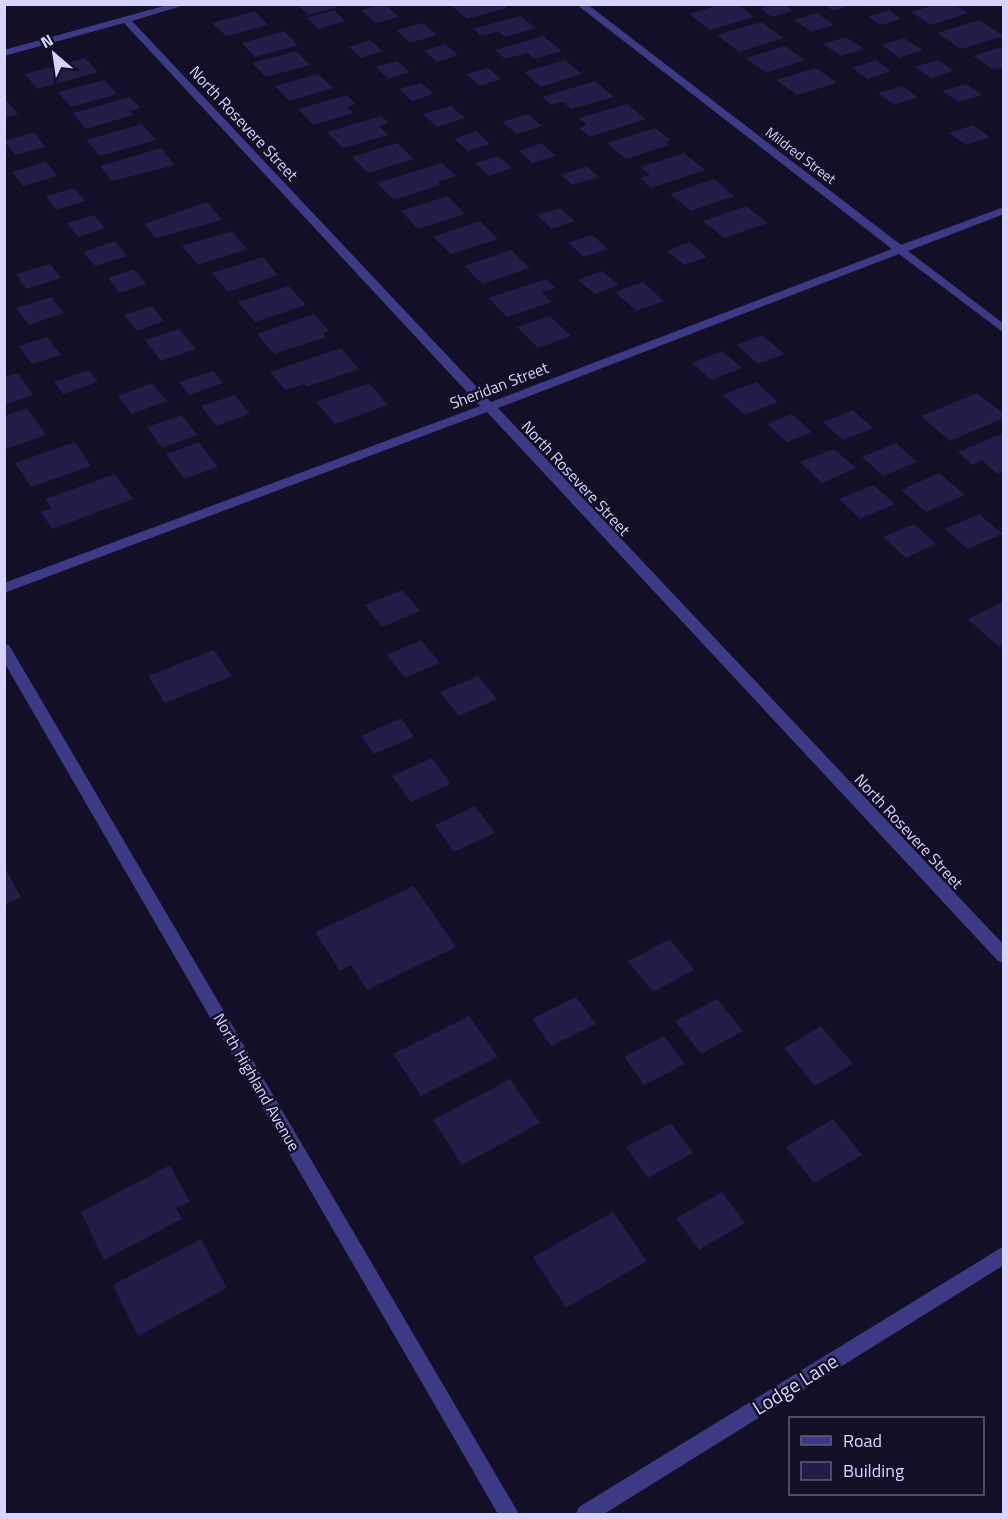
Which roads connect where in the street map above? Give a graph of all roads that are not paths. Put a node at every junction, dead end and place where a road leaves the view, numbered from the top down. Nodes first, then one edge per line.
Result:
1 (184, 4) edge
2 (580, 4) edge
3 (126, 20) junction
4 (4, 53) edge
5 (1004, 210) edge
6 (900, 250) junction
7 (1004, 330) edge
8 (487, 407) junction
9 (4, 588) edge
10 (4, 649) edge
11 (1004, 956) edge
12 (1004, 1254) edge
13 (509, 1515) edge
14 (586, 1515) edge

1 - 3 street
2 - 6 street, Mildred Street
3 - 4 street
3 - 8 street, North Rosevere Street
5 - 6 street, Sheridan Street
6 - 7 street, Mildred Street
6 - 8 street, Sheridan Street
8 - 9 street, Sheridan Street
8 - 11 street, North Rosevere Street
10 - 13 street, North Highland Avenue
12 - 14 street, Lodge Lane

